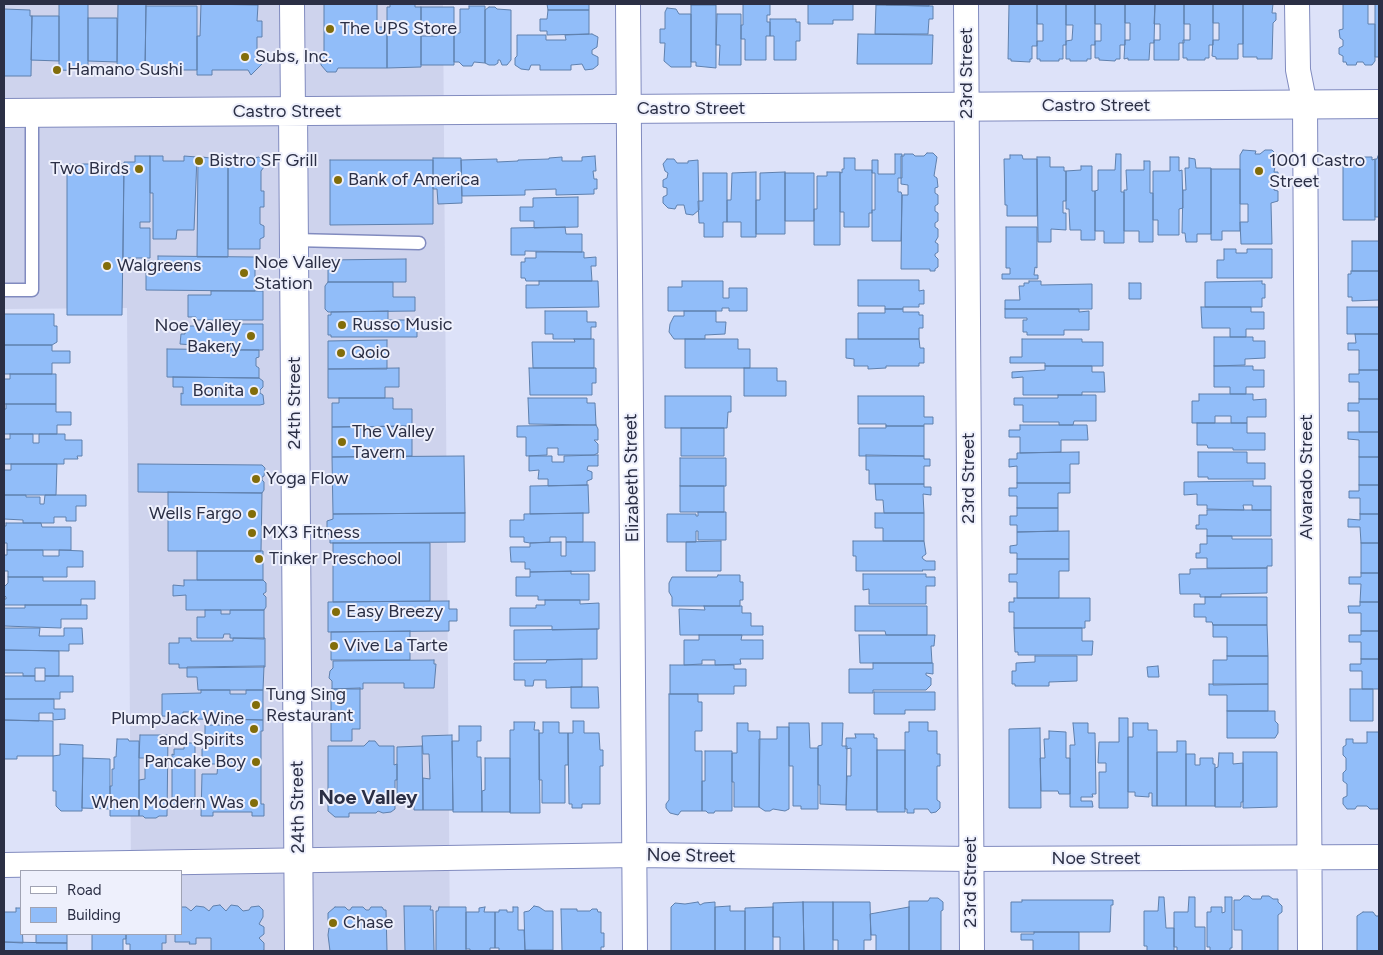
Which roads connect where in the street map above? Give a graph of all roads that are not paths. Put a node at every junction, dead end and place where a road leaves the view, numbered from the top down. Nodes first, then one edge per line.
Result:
1 (292, 4) edge
2 (628, 4) edge
3 (966, 4) edge
4 (1297, 4) edge
5 (1379, 104) edge
6 (1305, 105) junction
7 (966, 107) junction
8 (628, 109) junction
9 (293, 111) junction
10 (4, 113) edge
11 (32, 113) junction
12 (294, 240) junction
13 (420, 244) dead end
14 (4, 290) edge
15 (635, 855) junction
16 (1379, 857) edge
17 (1309, 858) junction
18 (971, 859) junction
19 (299, 860) junction
20 (4, 865) edge
21 (299, 951) edge
22 (635, 951) edge
23 (972, 951) edge
24 (1310, 951) edge

1 - 9 street, 24th Street
2 - 8 street, Elizabeth Street
3 - 7 street, 23rd Street
4 - 6 street, Alvarado Street
5 - 6 street, Castro Street
6 - 7 street, Castro Street
6 - 17 street, Alvarado Street
7 - 8 street, Castro Street
7 - 18 street, 23rd Street
8 - 9 street, Castro Street
8 - 15 street, Elizabeth Street
9 - 11 street, Castro Street
9 - 12 street, 24th Street
10 - 11 street, Castro Street
11 - 14 lane
12 - 13 lane
12 - 19 street, 24th Street
15 - 18 street, Noe Street
15 - 19 street, Noe Street
15 - 22 street, Elizabeth Street
16 - 17 street, Noe Street
17 - 18 street, Noe Street
17 - 24 street, Alvarado Street
18 - 23 street, 23rd Street
19 - 20 street, Noe Street
19 - 21 street, 24th Street

